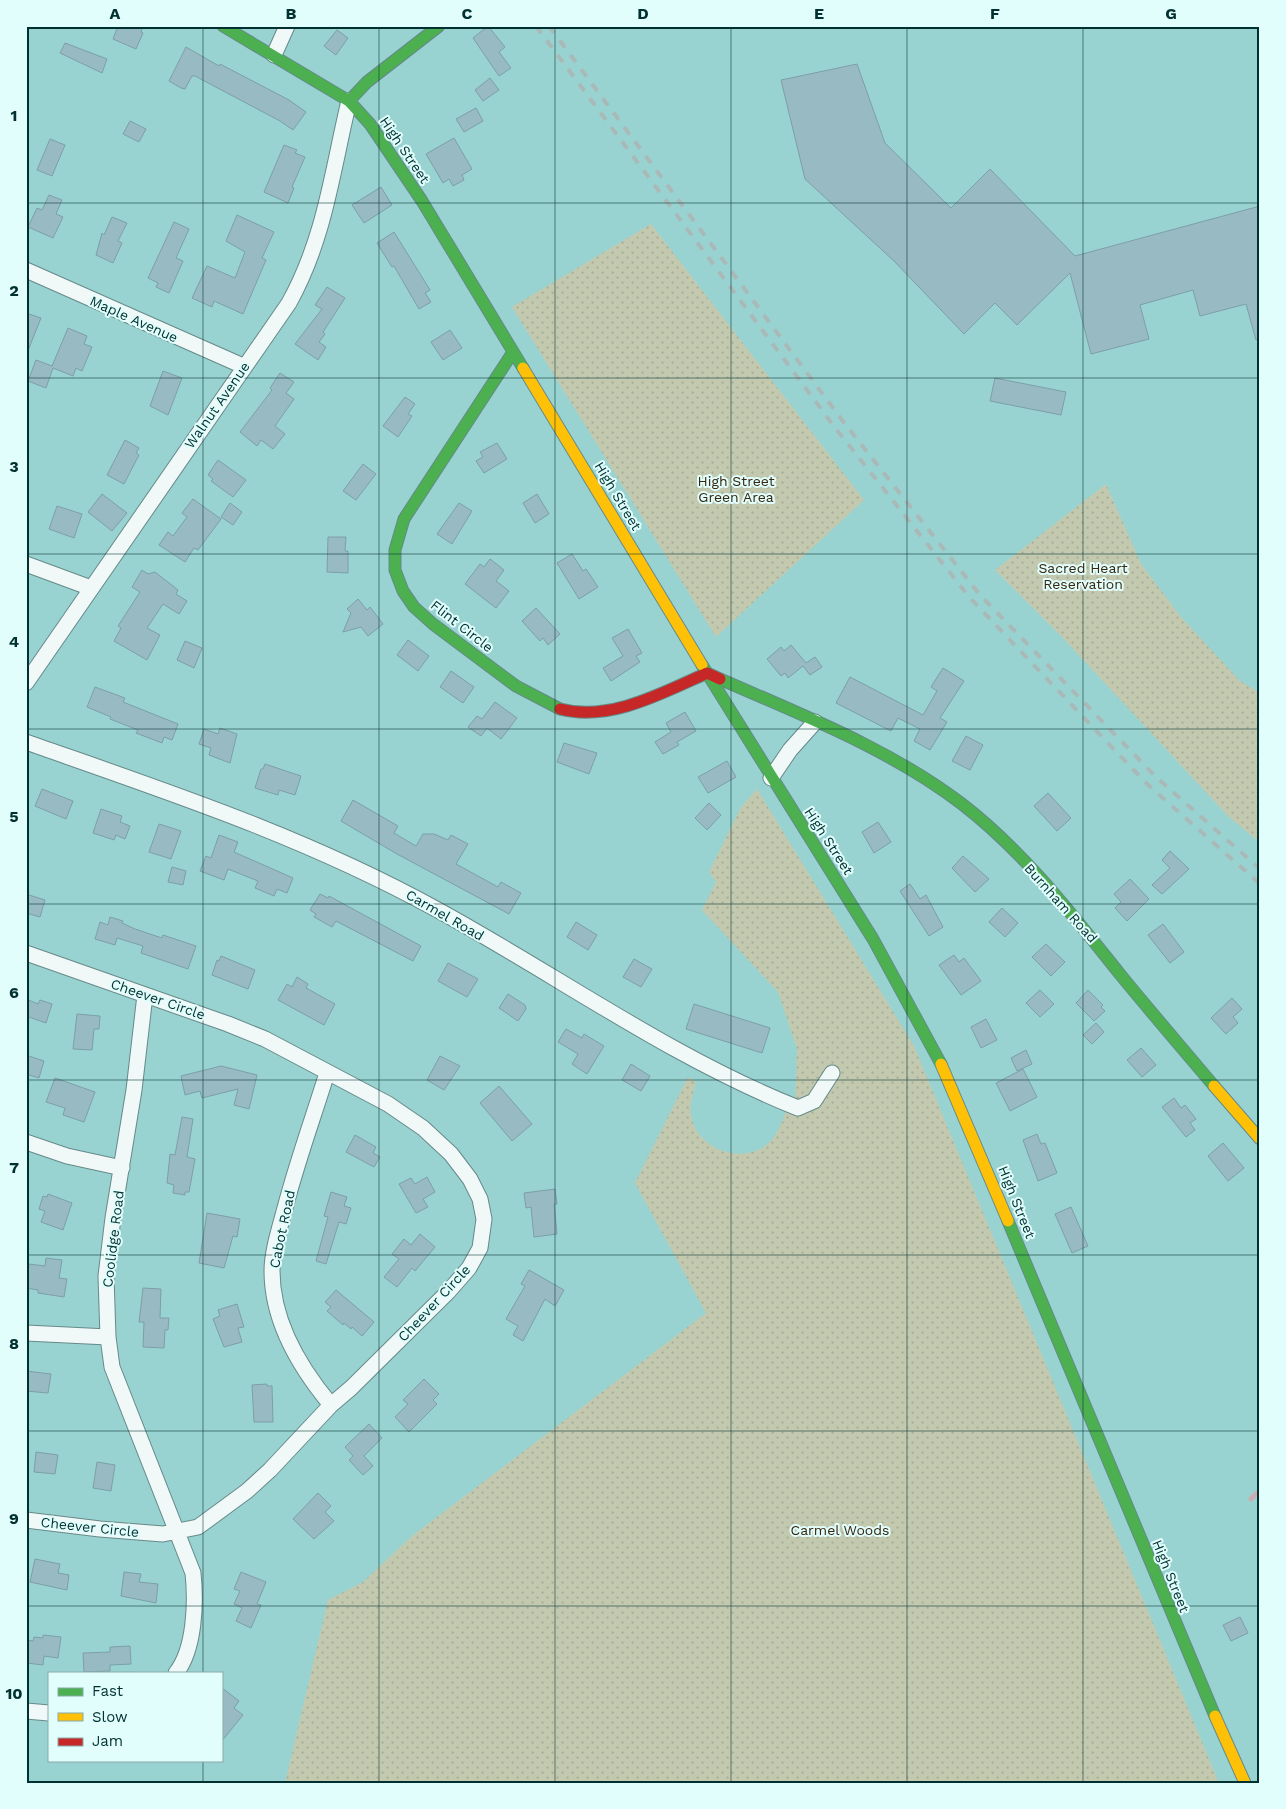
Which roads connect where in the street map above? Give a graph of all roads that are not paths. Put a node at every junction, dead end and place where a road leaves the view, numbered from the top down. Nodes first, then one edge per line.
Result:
1 (223, 26) edge
2 (287, 26) edge
3 (439, 26) edge
4 (274, 55) junction
5 (349, 101) junction
6 (26, 270) edge
7 (513, 352) junction
8 (243, 366) junction
9 (26, 564) edge
10 (91, 588) junction
11 (707, 673) junction
12 (26, 683) edge
13 (815, 722) junction
14 (26, 742) edge
15 (771, 778) junction
16 (26, 953) edge
17 (145, 995) junction
18 (327, 1073) junction
19 (832, 1073) dead end
20 (1260, 1139) edge
21 (26, 1142) edge
22 (122, 1168) junction
23 (26, 1334) edge
24 (108, 1337) junction
25 (331, 1405) junction
26 (26, 1520) edge
27 (178, 1532) junction
28 (176, 1672) edge
29 (26, 1711) edge
30 (48, 1713) edge
31 (1245, 1783) edge

1 - 4 main road, High Street
2 - 4 street
3 - 5 main road
4 - 5 main road, High Street
5 - 7 main road, High Street
5 - 8 street, Walnut Avenue
6 - 8 street, Maple Avenue
7 - 11 main road, High Street
7 - 11 main road, Flint Circle
8 - 10 street, Walnut Avenue
9 - 10 street
10 - 12 street, Walnut Avenue
11 - 13 main road, Burnham Road
11 - 15 main road, High Street
13 - 15 street
13 - 20 main road, Burnham Road
14 - 19 street, Carmel Road
15 - 31 main road, High Street
16 - 17 street, Cheever Circle
17 - 18 street, Cheever Circle
17 - 22 street, Coolidge Road
18 - 25 street, Cabot Road
18 - 25 street, Cheever Circle
21 - 22 street
22 - 24 street, Coolidge Road
23 - 24 street
24 - 27 street, Coolidge Road
25 - 27 street, Cheever Circle
26 - 27 street, Cheever Circle
27 - 28 street, Coolidge Road
29 - 30 street

